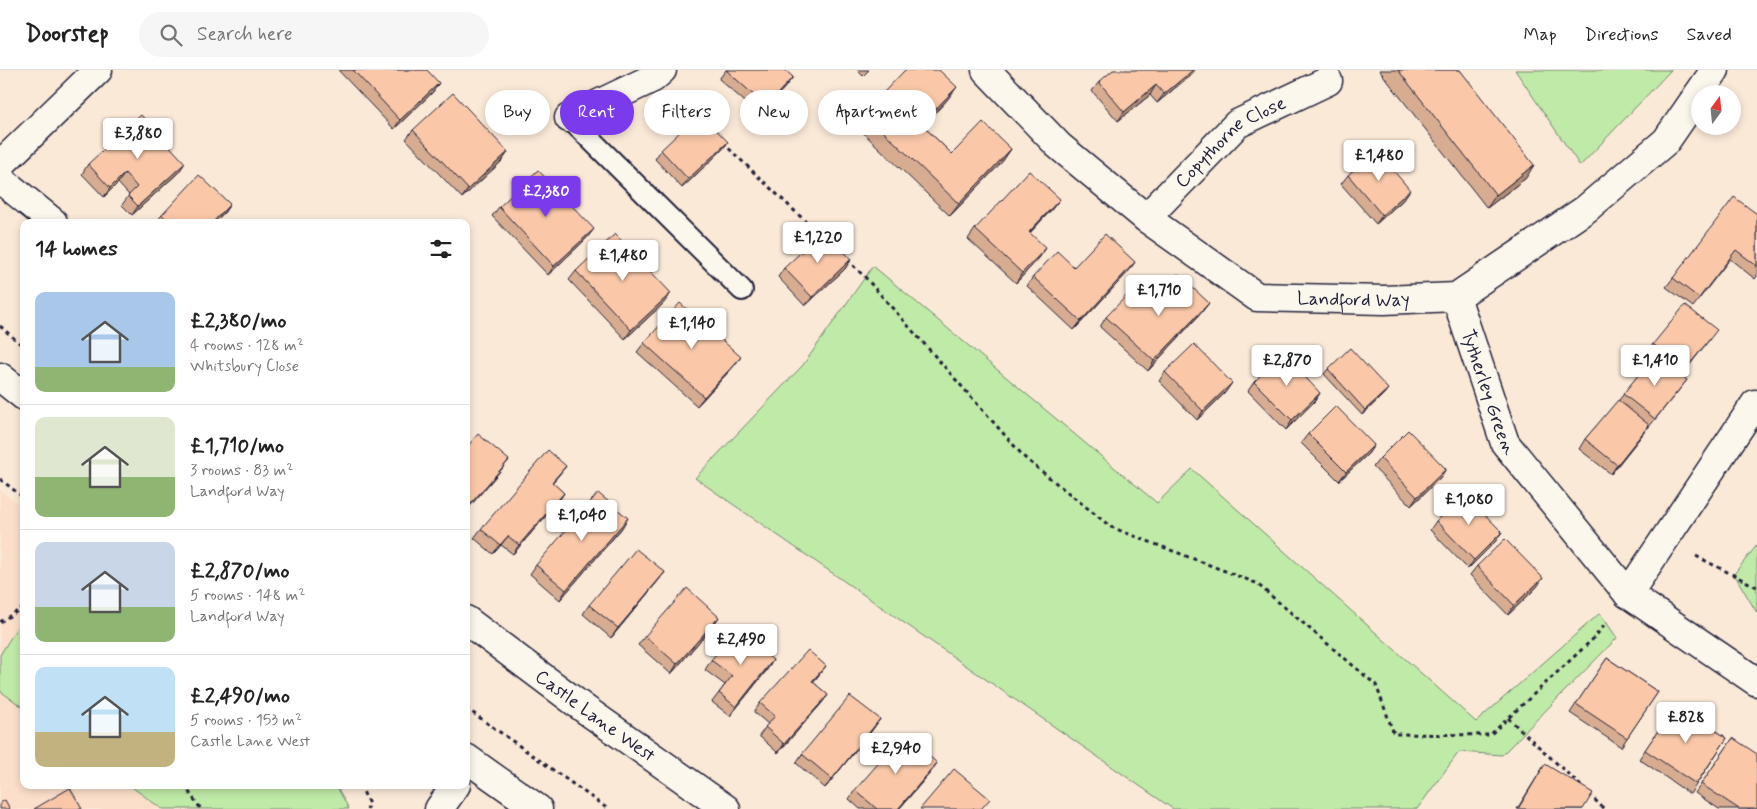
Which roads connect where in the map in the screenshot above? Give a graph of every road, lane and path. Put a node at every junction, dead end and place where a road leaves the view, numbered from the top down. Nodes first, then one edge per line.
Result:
1 (98, 70) edge
2 (986, 70) edge
3 (1715, 70) edge
4 (658, 74) edge
5 (1328, 81) dead end
6 (626, 90) edge
7 (672, 90) edge
8 (586, 135) edge
9 (717, 138) edge
10 (0, 165) edge
11 (0, 180) edge
12 (1146, 218) junction
13 (49, 219) edge
14 (823, 238) edge
15 (844, 258) edge
16 (742, 290) dead end
17 (1456, 297) junction
18 (0, 326) edge
19 (20, 344) edge
20 (0, 377) edge
21 (20, 393) edge
22 (1754, 404) dead end
23 (0, 479) edge
24 (20, 495) edge
25 (1664, 540) junction
26 (1757, 588) edge
27 (1628, 594) junction
28 (20, 611) edge
29 (0, 622) edge
30 (470, 623) edge
31 (1757, 682) edge
32 (470, 711) edge
33 (1508, 718) junction
34 (470, 765) edge
35 (187, 789) edge
36 (362, 789) edge
37 (453, 789) edge
38 (527, 806) edge
39 (201, 809) edge
40 (367, 809) edge
41 (439, 809) edge
42 (608, 809) edge
43 (726, 809) edge
44 (1604, 809) edge

1 - 10 street
2 - 12 street, Landford Way
3 - 17 street
4 - 6 street
4 - 7 path
5 - 12 street, Copythorne Close
8 - 16 lane
9 - 14 path
11 - 13 street
12 - 17 street, Landford Way
15 - 33 path
17 - 27 street, Tytherley Green
18 - 19 path
20 - 21 street
22 - 25 street
23 - 24 path
25 - 26 path
25 - 27 street
27 - 31 street, Tytherley Green
27 - 33 path
28 - 29 path
30 - 43 street, Castle Lane West
32 - 42 path
33 - 44 path
34 - 38 street
35 - 39 path
36 - 40 path
37 - 41 street

